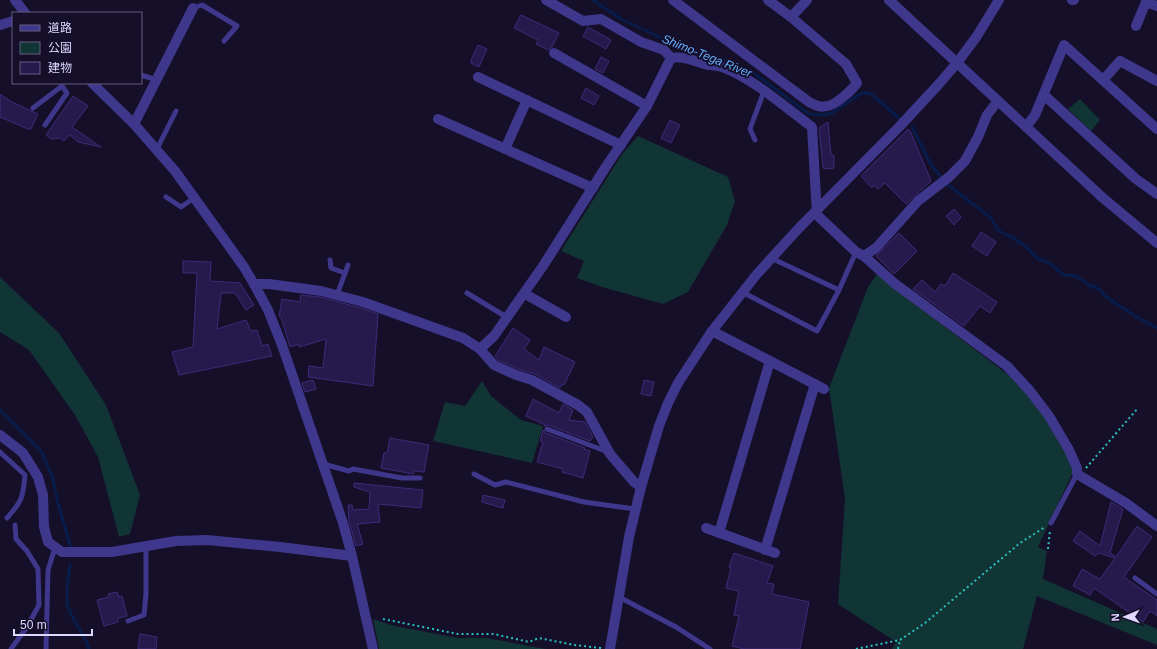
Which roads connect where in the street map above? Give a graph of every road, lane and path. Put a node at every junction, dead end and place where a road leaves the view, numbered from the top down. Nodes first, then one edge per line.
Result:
1 (15, 0) edge
2 (546, 0) edge
3 (673, 0) edge
4 (768, 0) edge
5 (807, 0) edge
6 (890, 0) edge
7 (999, 0) edge
8 (1157, 6) edge
9 (193, 8) joint
10 (24, 12) edge
11 (791, 17) junction
12 (12, 21) edge
13 (0, 25) edge
14 (1136, 26) dead end
15 (224, 41) dead end
16 (554, 53) dead end
17 (671, 58) junction
18 (957, 63) junction
19 (142, 76) edge
20 (478, 77) dead end
21 (157, 80) junction
22 (1103, 80) junction
23 (1157, 81) edge
24 (93, 84) edge
25 (64, 85) edge
26 (764, 91) junction
27 (1044, 95) junction
28 (527, 100) junction
29 (998, 101) junction
30 (647, 106) junction
31 (33, 108) dead end
32 (176, 111) dead end
33 (438, 119) dead end
34 (134, 124) junction
35 (45, 125) dead end
36 (1026, 127) junction
37 (1157, 129) edge
38 (755, 140) dead end
39 (621, 145) junction
40 (505, 149) junction
41 (157, 150) junction
42 (593, 188) junction
43 (1157, 194) edge
44 (166, 197) dead end
45 (194, 198) junction
46 (817, 210) junction
47 (1157, 243) edge
48 (860, 254) junction
49 (771, 258) junction
50 (330, 260) dead end
51 (348, 265) dead end
52 (345, 273) junction
53 (254, 284) junction
54 (839, 290) junction
55 (742, 292) junction
56 (467, 293) dead end
57 (525, 294) junction
58 (337, 295) junction
59 (566, 317) dead end
60 (508, 318) junction
61 (712, 332) junction
62 (480, 349) junction
63 (770, 361) junction
64 (815, 384) junction
65 (824, 389) dead end
66 (1138, 408) dead end
67 (547, 429) dead end
68 (0, 435) edge
69 (0, 452) edge
70 (610, 454) junction
71 (322, 464) junction
72 (474, 474) dead end
73 (1077, 474) junction
74 (420, 478) dead end
75 (641, 487) junction
76 (635, 509) junction
77 (7, 518) dead end
78 (1051, 523) junction
79 (15, 525) dead end
80 (1157, 526) edge
81 (706, 528) dead end
82 (719, 533) junction
83 (146, 547) junction
84 (55, 548) junction
85 (1048, 549) dead end
86 (352, 556) junction
87 (1135, 578) dead end
88 (1157, 594) edge
89 (619, 597) junction
90 (383, 619) dead end
91 (128, 621) dead end
92 (900, 640) junction
93 (11, 649) edge
94 (46, 649) edge
95 (373, 649) edge
96 (610, 649) edge
97 (710, 649) edge
98 (856, 649) edge
99 (898, 649) edge

1 - 10 street
2 - 17 street
3 - 11 street
4 - 11 street
5 - 11 street
6 - 18 street
7 - 18 street
8 - 14 street
9 - 15 lane
9 - 21 street
12 - 13 street
16 - 30 street
17 - 26 street
17 - 30 street
18 - 29 street
18 - 46 street
19 - 21 lane
20 - 28 street
21 - 34 street
22 - 23 street
22 - 27 street
22 - 37 street
24 - 34 street
25 - 31 lane
25 - 35 lane
26 - 38 lane
26 - 46 street
27 - 36 street
27 - 43 street
28 - 39 street
28 - 40 street
29 - 36 street
29 - 48 street
30 - 39 street
32 - 41 lane
33 - 40 street
34 - 41 street
36 - 47 street
39 - 42 street
40 - 42 street
41 - 45 street
42 - 57 street
44 - 45 lane
45 - 53 street
46 - 48 street
46 - 49 street
48 - 54 lane
48 - 73 street
49 - 54 lane
49 - 55 street
50 - 52 lane
51 - 52 lane
52 - 58 lane
53 - 58 street
53 - 71 street
54 - 55 lane
55 - 61 street
56 - 60 lane
57 - 59 street
57 - 60 street
58 - 62 street
60 - 62 street
61 - 63 street
61 - 75 street
62 - 70 street
63 - 64 street
63 - 82 street
64 - 65 street
64 - 82 street
66 - 73 path
67 - 70 lane
68 - 84 street
69 - 77 lane
70 - 75 street
71 - 74 lane
71 - 86 street
72 - 76 lane
73 - 78 lane
73 - 80 street
75 - 76 street
76 - 89 street
78 - 85 path
78 - 92 path
79 - 93 lane
81 - 82 street
83 - 84 street
83 - 86 street
83 - 91 lane
84 - 94 lane
86 - 95 street
87 - 88 lane
89 - 96 street
89 - 97 lane
90 - 96 path
92 - 98 path
92 - 99 path

